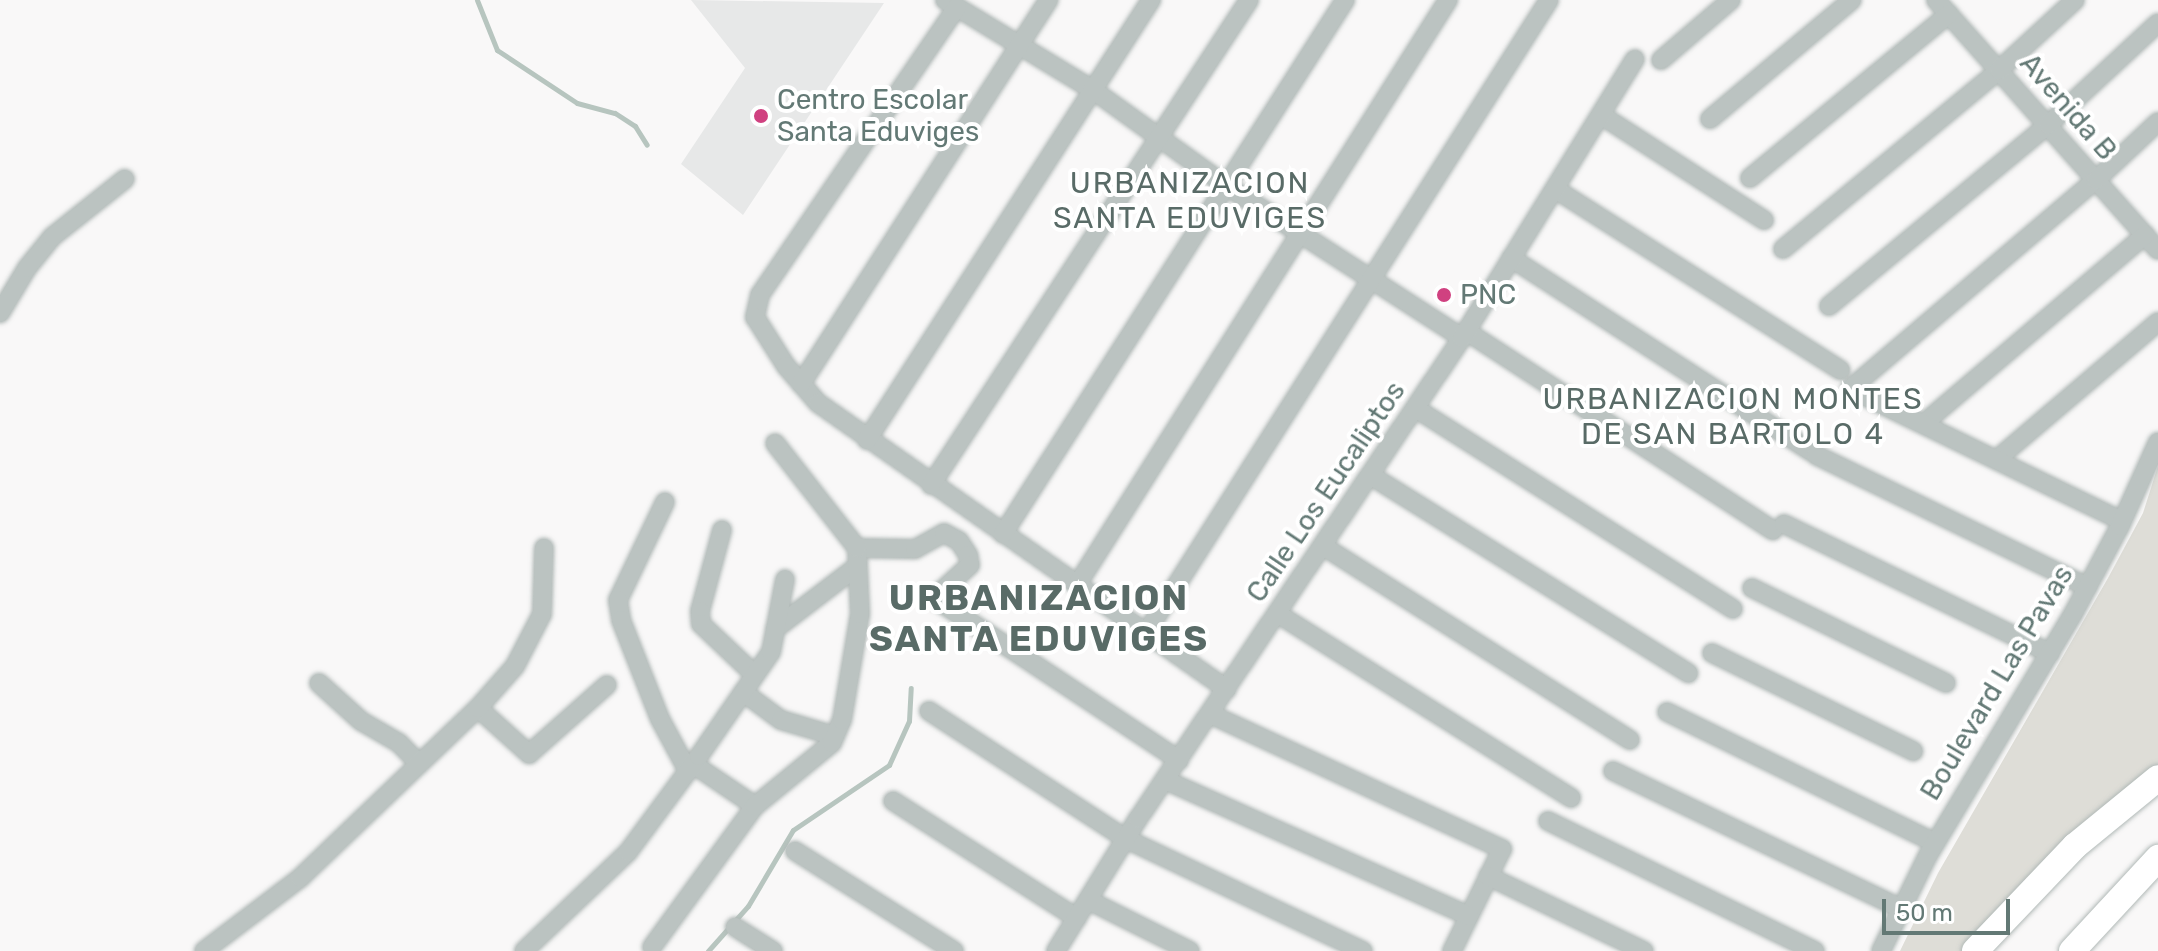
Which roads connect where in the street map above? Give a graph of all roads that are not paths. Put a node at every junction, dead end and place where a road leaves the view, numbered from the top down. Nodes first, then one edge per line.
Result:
1 (1048, 0) edge
2 (1151, 0) edge
3 (1249, 0) edge
4 (1345, 0) edge
5 (1448, 0) edge
6 (1549, 0) edge
7 (1731, 0) edge
8 (1852, 0) edge
9 (2075, 0) edge
10 (958, 2) edge
11 (1942, 7) edge
12 (2158, 23) edge
13 (1018, 45) junction
14 (1635, 59) dead end
15 (1661, 60) dead end
16 (1999, 70) junction
17 (1093, 90) junction
18 (1601, 115) junction
19 (1710, 119) dead end
20 (2158, 122) edge
21 (2048, 125) junction
22 (1160, 139) junction
23 (1750, 178) dead end
24 (125, 179) dead end
25 (2096, 180) junction
26 (1225, 185) junction
27 (1555, 189) junction
28 (1764, 220) dead end
29 (1302, 235) junction
30 (2145, 235) junction
31 (1783, 249) dead end
32 (2158, 250) edge
33 (1511, 258) junction
34 (1371, 279) junction
35 (1829, 306) dead end
36 (0, 313) edge
37 (2158, 322) edge
38 (1464, 334) junction
39 (1840, 370) dead end
40 (801, 384) junction
41 (1415, 408) junction
42 (1923, 424) junction
43 (867, 440) junction
44 (2158, 442) edge
45 (775, 443) dead end
46 (1996, 460) junction
47 (1370, 475) junction
48 (931, 485) junction
49 (665, 502) dead end
50 (2122, 521) junction
51 (722, 530) dead end
52 (1003, 534) junction
53 (1323, 546) junction
54 (544, 548) dead end
55 (856, 557) junction
56 (785, 579) dead end
57 (1077, 585) junction
58 (2088, 587) junction
59 (1752, 588) dead end
60 (1733, 609) dead end
61 (1278, 614) junction
62 (775, 629) junction
63 (1146, 633) junction
64 (1712, 653) dead end
65 (2050, 653) junction
66 (1688, 673) dead end
67 (755, 675) junction
68 (319, 683) dead end
69 (1946, 683) dead end
70 (607, 685) dead end
71 (1227, 689) junction
72 (743, 692) junction
73 (478, 708) junction
74 (929, 711) dead end
75 (1667, 712) dead end
76 (1210, 714) junction
77 (835, 736) junction
78 (1630, 740) dead end
79 (1913, 751) dead end
80 (1179, 760) junction
81 (419, 764) junction
82 (691, 768) junction
83 (1613, 771) dead end
84 (2158, 778) edge
85 (1165, 780) junction
86 (1571, 798) dead end
87 (893, 801) dead end
88 (755, 806) junction
89 (1548, 821) dead end
90 (1126, 839) junction
91 (1935, 843) junction
92 (795, 851) dead end
93 (2158, 858) edge
94 (1488, 876) junction
95 (1088, 900) junction
96 (1902, 909) junction
97 (1469, 916) junction
98 (1077, 918) junction
99 (735, 927) dead end
100 (652, 947) dead end
101 (1454, 950) edge
102 (204, 951) edge
103 (524, 951) edge
104 (773, 951) edge
105 (954, 951) edge
106 (1056, 951) edge
107 (1190, 951) edge
108 (1363, 951) edge
109 (1644, 951) edge
110 (1815, 951) edge
111 (1881, 951) edge
112 (1975, 951) edge
113 (2072, 951) edge

1 - 13 street
2 - 17 street
3 - 22 street
4 - 26 street
5 - 29 street
6 - 34 street
7 - 15 street
8 - 19 street
9 - 16 street
10 - 13 street
10 - 40 street
11 - 16 street, Avenida B
11 - 23 street
12 - 21 street
13 - 17 street
13 - 40 street
14 - 18 street, Calle Los Eucaliptos
16 - 21 street, Avenida B
16 - 31 street
17 - 22 street
17 - 43 street
18 - 27 street, Calle Los Eucaliptos
18 - 28 street
20 - 25 street
21 - 25 street, Avenida B
21 - 35 street
22 - 26 street
22 - 48 street
24 - 36 street
25 - 30 street, Avenida B
25 - 42 street
26 - 29 street
26 - 52 street
27 - 33 street, Calle Los Eucaliptos
27 - 39 street
29 - 34 street
29 - 57 street
30 - 32 street, Avenida B
30 - 42 street
33 - 38 street, Calle Los Eucaliptos
33 - 58 street
34 - 38 street
34 - 63 street
37 - 46 street
38 - 41 street, Calle Los Eucaliptos
38 - 65 street
40 - 43 street
41 - 47 street, Calle Los Eucaliptos
41 - 60 street
42 - 46 street
43 - 48 street
44 - 50 street, Boulevard Las Pavas
45 - 55 street
46 - 50 street
47 - 53 street, Calle Los Eucaliptos
47 - 66 street
48 - 52 street
49 - 82 street
50 - 58 street, Boulevard Las Pavas
51 - 67 street
52 - 57 street
53 - 61 street, Calle Los Eucaliptos
53 - 78 street
54 - 73 street
55 - 62 street
55 - 77 street
55 - 80 street
56 - 62 street
57 - 63 street
58 - 65 street, Boulevard Las Pavas
59 - 69 street
61 - 71 street, Calle Los Eucaliptos
61 - 86 street
62 - 67 street
63 - 71 street
64 - 79 street
65 - 91 street, Boulevard Las Pavas
67 - 72 street
68 - 81 street
70 - 73 street
71 - 76 street, Calle Los Eucaliptos
72 - 77 street
72 - 82 street
73 - 81 street
74 - 90 street
75 - 91 street
76 - 80 street, Calle Los Eucaliptos
76 - 94 street
77 - 88 street
80 - 85 street, Calle Los Eucaliptos
81 - 102 street
82 - 88 street
82 - 103 street
83 - 96 street
84 - 112 highway
85 - 90 street, Calle Los Eucaliptos
85 - 97 street
87 - 98 street
88 - 100 street
89 - 110 street
90 - 95 street, Calle Los Eucaliptos
90 - 108 street
91 - 96 street, Boulevard Las Pavas
92 - 105 street
93 - 113 highway
94 - 97 street
94 - 109 street
95 - 98 street, Calle Los Eucaliptos
95 - 107 street
96 - 111 street, Boulevard Las Pavas
97 - 101 street
98 - 106 street, Calle Los Eucaliptos
99 - 104 street

